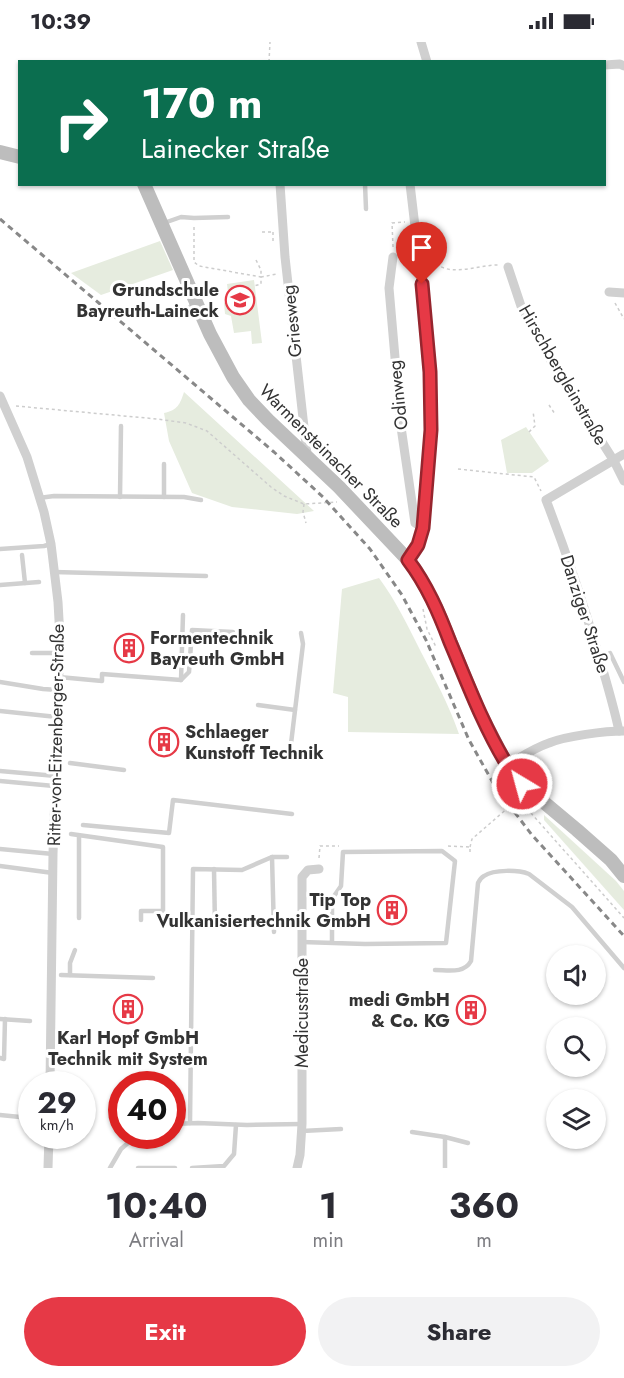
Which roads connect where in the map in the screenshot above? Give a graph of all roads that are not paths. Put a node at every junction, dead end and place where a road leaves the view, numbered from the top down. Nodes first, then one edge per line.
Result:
1 (421, 42) edge
2 (426, 60) edge
3 (606, 65) edge
4 (624, 66) edge
5 (0, 152) edge
6 (18, 156) edge
7 (145, 186) edge
8 (280, 186) edge
9 (365, 186) edge
10 (410, 186) edge
11 (366, 209) dead end
12 (228, 217) dead end
13 (162, 224) junction
14 (393, 257) road end
15 (508, 267) road end
16 (609, 292) road end
17 (624, 293) edge
18 (196, 302) junction
19 (182, 315) dead end
20 (0, 396) edge
21 (121, 426) dead end
22 (624, 454) edge
23 (306, 457) junction
24 (614, 461) junction
25 (164, 464) dead end
26 (624, 481) edge
27 (120, 497) junction
28 (164, 497) junction
29 (39, 498) junction
30 (201, 500) dead end
31 (423, 528) junction
32 (51, 544) junction
33 (0, 549) edge
34 (22, 555) dead end
35 (408, 560) junction
36 (54, 572) junction
37 (206, 576) dead end
38 (39, 582) dead end
39 (25, 583) junction
40 (0, 585) edge
41 (183, 615) dead end
42 (233, 632) dead end
43 (301, 633) dead end
44 (32, 653) dead end
45 (60, 653) junction
46 (609, 653) dead end
47 (59, 677) junction
48 (182, 680) junction
49 (0, 682) edge
50 (624, 682) edge
51 (58, 690) junction
52 (258, 705) dead end
53 (295, 710) junction
54 (0, 711) edge
55 (58, 718) junction
56 (621, 731) edge
57 (290, 752) dead end
58 (70, 763) dead end
59 (507, 765) junction
60 (124, 770) dead end
61 (0, 771) edge
62 (0, 780) edge
63 (56, 781) junction
64 (292, 814) dead end
65 (83, 825) dead end
66 (71, 834) dead end
67 (79, 836) junction
68 (0, 849) edge
69 (53, 854) junction
70 (272, 857) junction
71 (287, 857) dead end
72 (0, 866) edge
73 (214, 869) junction
74 (319, 869) dead end
75 (53, 873) junction
76 (624, 876) edge
77 (79, 918) dead end
78 (141, 920) dead end
79 (215, 927) dead end
80 (274, 932) dead end
81 (302, 942) junction
82 (332, 943) junction
83 (75, 950) dead end
84 (624, 969) edge
85 (435, 970) dead end
86 (61, 975) dead end
87 (70, 975) junction
88 (153, 978) dead end
89 (3, 1019) edge
90 (30, 1021) dead end
91 (0, 1058) edge
92 (50, 1071) edge
93 (0, 1115) edge
94 (18, 1117) edge
95 (186, 1123) edge
96 (190, 1123) junction
97 (236, 1125) junction
98 (302, 1127) junction
99 (341, 1129) dead end
100 (412, 1132) dead end
101 (445, 1137) junction
102 (468, 1143) dead end
103 (49, 1149) edge
104 (121, 1149) edge
105 (48, 1168) edge
106 (110, 1168) edge
107 (138, 1168) edge
108 (175, 1168) edge
109 (192, 1168) edge
110 (297, 1168) edge
111 (445, 1168) edge

1 - 2 street
3 - 4 street
5 - 6 street
7 - 13 street, Warmensteinacher Straße
8 - 23 street, Griesweg
9 - 11 lane
10 - 31 street
12 - 13 lane
13 - 18 street, Warmensteinacher Straße
14 - 31 street, Odinweg
15 - 24 street, Hirschbergleinstraße
16 - 17 street
18 - 19 lane
18 - 23 street, Warmensteinacher Straße
20 - 29 street, Ritter-von-Eitzenberger-Straße
21 - 27 lane
22 - 24 street
23 - 35 street, Warmensteinacher Straße
24 - 26 street, Hirschbergleinstraße
24 - 56 street, Danziger Straße
25 - 28 lane
27 - 28 lane
27 - 29 lane
28 - 30 lane
29 - 32 street, Ritter-von-Eitzenberger-Straße
31 - 35 street
32 - 33 lane
32 - 36 street, Ritter-von-Eitzenberger-Straße
34 - 39 lane
35 - 59 street, Warmensteinacher Straße
36 - 37 lane
36 - 45 street, Ritter-von-Eitzenberger-Straße
38 - 39 lane
39 - 40 lane
41 - 48 lane
42 - 48 lane
43 - 53 lane
44 - 45 lane
45 - 47 street, Ritter-von-Eitzenberger-Straße
46 - 50 lane
47 - 48 lane
47 - 51 street, Ritter-von-Eitzenberger-Straße
49 - 51 lane
51 - 55 street, Ritter-von-Eitzenberger-Straße
52 - 53 lane
53 - 57 lane
54 - 55 lane
55 - 63 street, Ritter-von-Eitzenberger-Straße
56 - 59 street
58 - 60 lane
59 - 76 street, Warmensteinacher Straße
61 - 63 lane
62 - 63 lane
63 - 69 street, Ritter-von-Eitzenberger-Straße
64 - 65 lane
66 - 67 lane
67 - 77 lane
67 - 78 lane
68 - 69 lane
69 - 75 street, Ritter-von-Eitzenberger-Straße
70 - 71 lane
70 - 73 lane
70 - 80 lane
72 - 75 lane
73 - 79 lane
73 - 96 lane
74 - 81 street, Medicusstraße
75 - 92 street, Ritter-von-Eitzenberger-Straße
81 - 82 lane
81 - 98 street, Medicusstraße
82 - 82 lane
83 - 87 lane
84 - 85 lane
86 - 87 lane
87 - 88 lane
89 - 90 lane
89 - 91 lane
93 - 94 lane
95 - 96 lane
96 - 97 lane
97 - 98 lane
97 - 109 lane
98 - 99 lane
98 - 110 street, Medicusstraße
100 - 101 lane
101 - 102 lane
101 - 111 lane
103 - 105 street
104 - 106 lane
107 - 108 lane

